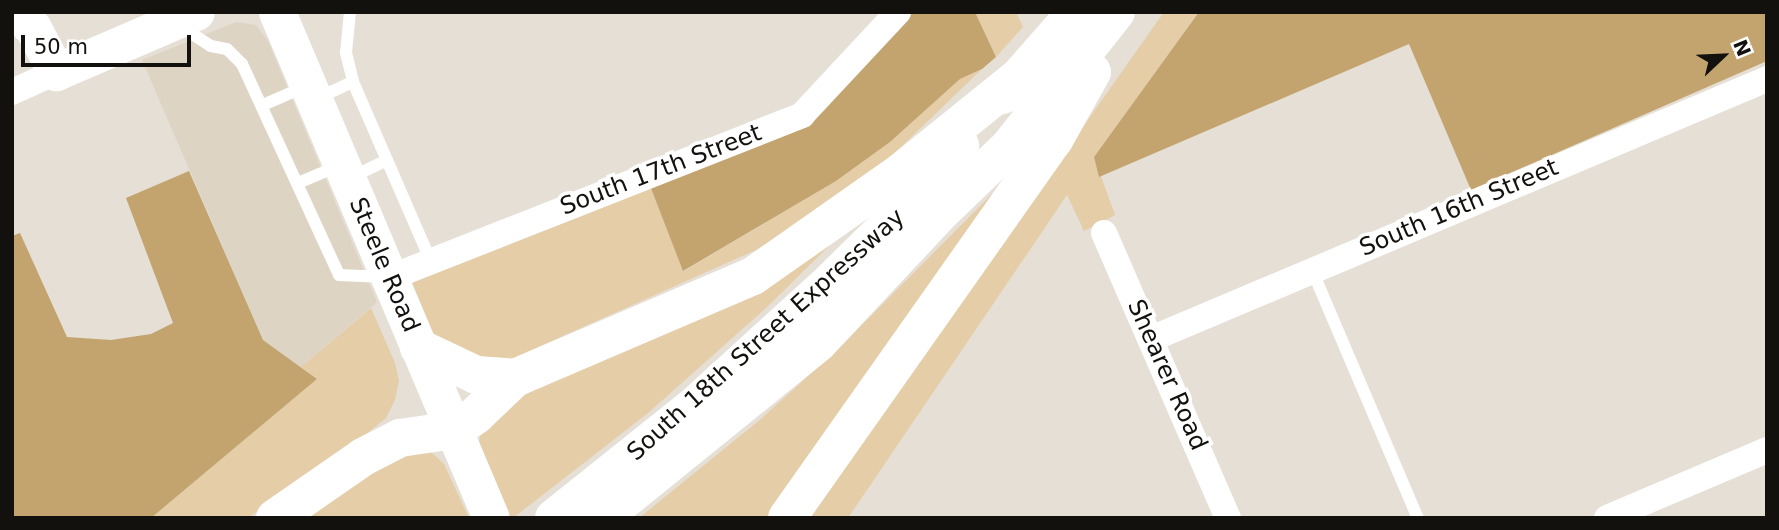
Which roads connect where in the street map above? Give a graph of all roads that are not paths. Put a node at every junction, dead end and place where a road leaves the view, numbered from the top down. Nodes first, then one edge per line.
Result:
1 (15, 12) edge
2 (277, 12) edge
3 (350, 12) edge
4 (898, 12) edge
5 (1076, 12) edge
6 (1116, 12) edge
7 (1125, 12) edge
8 (185, 17) edge
9 (56, 72) junction
10 (1021, 75) junction
11 (1767, 79) edge
12 (353, 82) junction
13 (12, 92) edge
14 (311, 93) junction
15 (263, 105) junction
16 (387, 160) junction
17 (344, 172) junction
18 (298, 183) junction
19 (1104, 233) dead end
20 (431, 261) junction
21 (1312, 270) junction
22 (389, 278) junction
23 (1151, 339) junction
24 (419, 348) junction
25 (515, 378) junction
26 (454, 430) junction
27 (1767, 450) edge
28 (275, 518) edge
29 (491, 518) edge
30 (554, 518) edge
31 (602, 518) edge
32 (788, 518) edge
33 (1228, 518) edge
34 (1418, 518) edge
35 (1607, 518) edge

1 - 9 main road
2 - 14 main road, Steele Road
3 - 12 lane
4 - 20 street, South 17th Street
5 - 10 highway, South 18th Street Expressway
6 - 31 highway, South 18th Street Expressway
7 - 32 highway
8 - 9 main road
8 - 15 lane
9 - 13 street
10 - 25 highway
10 - 30 highway, South 18th Street Expressway
11 - 21 street, South 16th Street
12 - 14 lane
12 - 16 lane
14 - 15 lane
14 - 17 main road, Steele Road
15 - 18 lane
16 - 17 lane
16 - 20 lane
17 - 18 lane
17 - 22 main road, Steele Road
18 - 22 lane
19 - 23 street, Shearer Road
20 - 22 street, South 17th Street
21 - 23 street, South 16th Street
21 - 34 lane
22 - 24 main road, Steele Road
23 - 33 street, Shearer Road
24 - 25 highway
24 - 26 main road, Steele Road
25 - 26 highway
26 - 28 highway
26 - 29 main road, Steele Road
27 - 35 street

